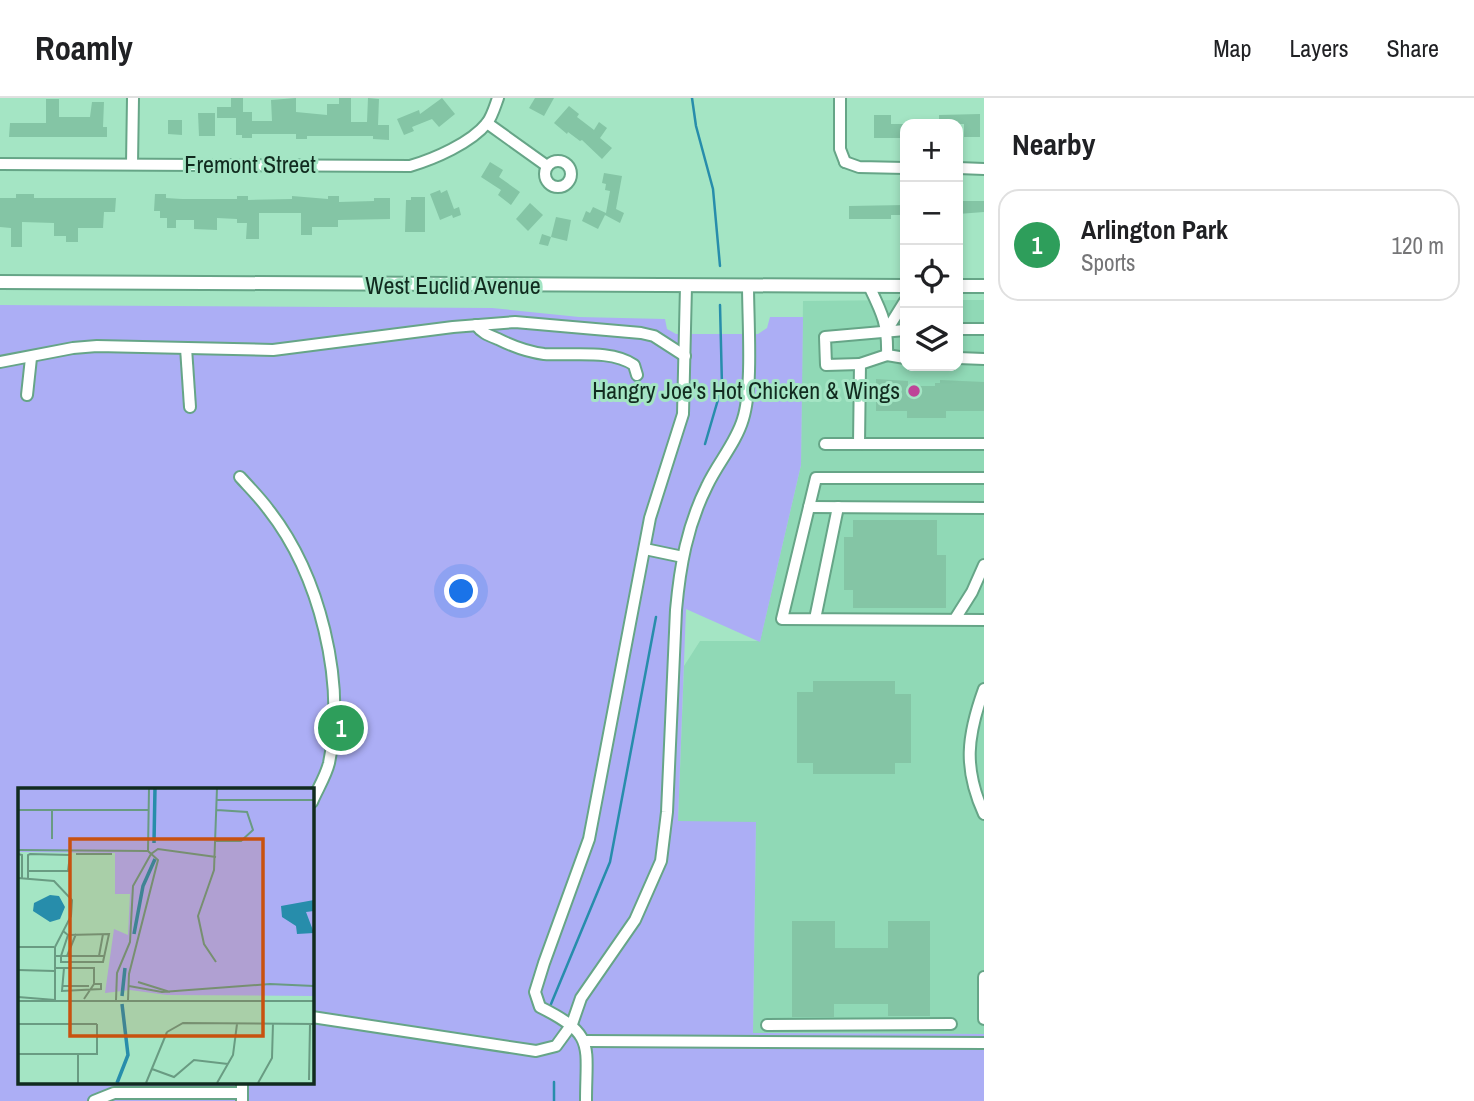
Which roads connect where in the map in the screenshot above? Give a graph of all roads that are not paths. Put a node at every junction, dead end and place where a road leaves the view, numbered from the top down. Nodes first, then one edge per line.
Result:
1 (133, 98) edge
2 (498, 98) edge
3 (840, 98) edge
4 (487, 123) junction
5 (845, 162) junction
6 (0, 164) edge
7 (132, 164) junction
8 (547, 166) dead end
9 (900, 168) edge
10 (963, 168) edge
11 (984, 169) edge
12 (836, 172) dead end
13 (0, 282) edge
14 (748, 285) junction
15 (686, 286) junction
16 (869, 286) junction
17 (900, 286) edge
18 (963, 286) edge
19 (984, 286) edge
20 (901, 308) edge
21 (476, 325) junction
22 (963, 329) edge
23 (984, 329) edge
24 (887, 330) junction
25 (900, 330) edge
26 (186, 348) junction
27 (685, 355) junction
28 (887, 355) junction
29 (900, 357) edge
30 (31, 358) junction
31 (963, 358) edge
32 (984, 359) edge
33 (0, 362) edge
34 (860, 364) junction
35 (637, 375) dead end
36 (27, 395) dead end
37 (190, 407) dead end
38 (825, 444) dead end
39 (859, 444) junction
40 (984, 444) edge
41 (240, 477) dead end
42 (984, 478) edge
43 (809, 507) junction
44 (838, 507) junction
45 (984, 508) edge
46 (645, 549) junction
47 (683, 557) junction
48 (984, 565) edge
49 (815, 619) junction
50 (955, 619) junction
51 (984, 620) edge
52 (984, 689) edge
53 (313, 800) edge
54 (984, 814) edge
55 (984, 977) edge
56 (313, 1017) edge
57 (984, 1019) edge
58 (572, 1024) junction
59 (950, 1024) dead end
60 (767, 1025) dead end
61 (586, 1041) junction
62 (984, 1043) edge
63 (242, 1092) edge
64 (94, 1101) edge
65 (586, 1101) edge

1 - 7 street
2 - 4 street
3 - 5 street
4 - 7 street, Fremont Street
4 - 8 street
5 - 9 street
5 - 12 street
6 - 7 street, Fremont Street
10 - 11 street
13 - 15 main road, West Euclid Avenue
14 - 15 main road, West Euclid Avenue
14 - 16 main road, West Euclid Avenue
14 - 47 street
15 - 27 street
16 - 17 main road, West Euclid Avenue
16 - 24 street
18 - 19 main road
20 - 24 street
21 - 26 street
21 - 27 street
21 - 35 street
22 - 23 street
24 - 25 street
24 - 28 street
24 - 34 street
26 - 30 street
26 - 37 street
27 - 46 street
28 - 29 street
28 - 34 street
30 - 33 street
30 - 36 street
31 - 32 street
34 - 39 street
38 - 39 street
39 - 40 street
41 - 53 street
42 - 43 street
43 - 44 street
43 - 49 street
44 - 45 street
44 - 49 street
46 - 47 street
46 - 58 street
47 - 58 street
48 - 50 street
49 - 50 street
50 - 51 street
52 - 54 street
55 - 57 street
56 - 58 street
58 - 61 street
59 - 60 street
61 - 62 street
61 - 65 street
63 - 64 street

